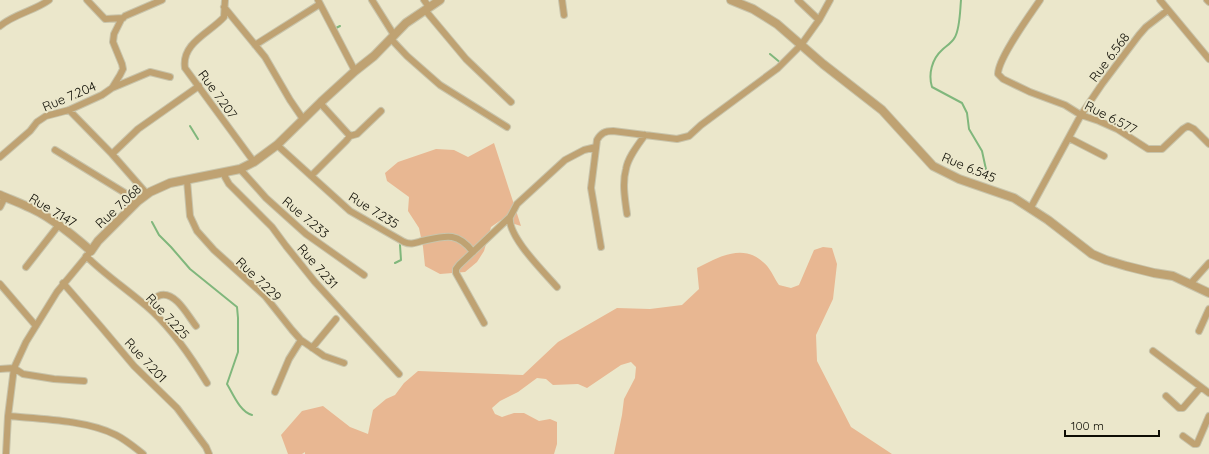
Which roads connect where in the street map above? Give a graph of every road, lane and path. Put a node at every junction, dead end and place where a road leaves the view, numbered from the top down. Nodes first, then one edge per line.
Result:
1 (49, 0) edge
2 (87, 0) edge
3 (162, 0) edge
4 (372, 0) edge
5 (440, 0) edge
6 (562, 0) edge
7 (731, 0) edge
8 (798, 0) edge
9 (830, 0) edge
10 (1040, 0) edge
11 (1160, 0) edge
12 (319, 2) edge
13 (225, 3) edge
14 (426, 5) edge
15 (1168, 10) junction
16 (564, 15) dead end
17 (123, 18) junction
18 (819, 20) junction
19 (0, 26) edge
20 (393, 37) junction
21 (255, 45) junction
22 (801, 45) junction
23 (1209, 59) edge
24 (356, 71) junction
25 (170, 77) dead end
26 (199, 86) junction
27 (112, 88) junction
28 (511, 102) dead end
29 (320, 104) junction
30 (69, 110) junction
31 (381, 111) dead end
32 (1081, 115) junction
33 (303, 119) junction
34 (507, 127) dead end
35 (645, 135) junction
36 (350, 136) junction
37 (1069, 138) junction
38 (1209, 144) edge
39 (277, 145) junction
40 (596, 148) junction
41 (55, 150) dead end
42 (112, 154) junction
43 (1104, 156) dead end
44 (0, 157) edge
45 (254, 162) junction
46 (240, 169) junction
47 (226, 172) junction
48 (311, 176) junction
49 (187, 180) junction
50 (147, 194) junction
51 (2, 196) edge
52 (138, 201) junction
53 (0, 206) edge
54 (1030, 209) junction
55 (627, 214) dead end
56 (510, 216) junction
57 (58, 226) junction
58 (601, 247) dead end
59 (473, 252) junction
60 (88, 253) junction
61 (1209, 263) edge
62 (26, 266) dead end
63 (364, 275) dead end
64 (63, 283) junction
65 (1191, 283) junction
66 (0, 284) edge
67 (557, 287) dead end
68 (1209, 292) edge
69 (145, 305) junction
70 (1209, 310) edge
71 (336, 319) dead end
72 (484, 323) dead end
73 (36, 326) junction
74 (196, 326) dead end
75 (1199, 331) dead end
76 (301, 340) junction
77 (312, 348) junction
78 (1153, 351) dead end
79 (344, 363) dead end
80 (14, 368) junction
81 (0, 369) edge
82 (399, 374) dead end
83 (84, 380) dead end
84 (207, 383) dead end
85 (1201, 387) junction
86 (275, 392) dead end
87 (1209, 393) edge
88 (1166, 396) dead end
89 (8, 416) junction
90 (1209, 416) edge
91 (1183, 436) dead end
92 (6, 454) edge
93 (143, 454) edge
94 (209, 454) edge

1 - 19 street
2 - 17 street
3 - 17 street
4 - 20 street
5 - 14 street
6 - 16 street
7 - 22 street, Rue 6.545
8 - 18 street
9 - 18 street
10 - 32 street, Rue 6.577
11 - 15 street
12 - 21 street
12 - 24 street
13 - 21 street
13 - 26 street, Rue 7.207
14 - 20 street
14 - 28 street
15 - 23 street
15 - 32 street, Rue 6.568
17 - 27 street, Rue 7.204
18 - 22 street
20 - 24 street, Rue 7.068
20 - 34 street
21 - 33 street
22 - 35 street
22 - 54 street, Rue 6.545
24 - 29 street, Rue 7.068
25 - 27 street
26 - 42 street
26 - 45 street, Rue 7.207
27 - 30 street, Rue 7.204
29 - 33 street, Rue 7.068
29 - 36 street
30 - 42 street
30 - 44 street, Rue 7.204
31 - 36 street
32 - 37 street, Rue 6.568
32 - 38 street, Rue 6.577
33 - 39 street, Rue 7.068
35 - 40 street
35 - 55 street
36 - 48 street
37 - 43 street
37 - 54 street, Rue 6.568
39 - 45 street, Rue 7.068
39 - 48 street, Rue 7.235
40 - 56 street
40 - 58 street
41 - 52 street
42 - 50 street
45 - 46 street, Rue 7.068
46 - 47 street, Rue 7.068
46 - 63 street, Rue 7.233
47 - 49 street, Rue 7.068
47 - 82 street, Rue 7.231
48 - 59 street, Rue 7.235
49 - 50 street, Rue 7.068
49 - 76 street, Rue 7.229
50 - 52 street, Rue 7.068
51 - 53 street
51 - 57 street, Rue 7.147
52 - 60 street, Rue 7.068
54 - 65 street, Rue 6.545
56 - 59 street
56 - 67 street
57 - 60 street, Rue 7.147
57 - 62 street
59 - 72 street
60 - 64 street, Rue 7.068
60 - 69 street, Rue 7.225
61 - 65 street
64 - 73 street, Rue 7.068
64 - 94 street, Rue 7.201
65 - 68 street, Rue 6.545
66 - 73 street
69 - 74 street
69 - 84 street, Rue 7.225
70 - 75 street
71 - 77 street
73 - 80 street, Rue 7.068
76 - 77 street, Rue 7.229
76 - 86 street
77 - 79 street, Rue 7.229
78 - 85 street
80 - 81 street
80 - 83 street
80 - 89 street, Rue 7.068
85 - 87 street
85 - 88 street
89 - 92 street, Rue 7.068
89 - 93 street
90 - 91 street

